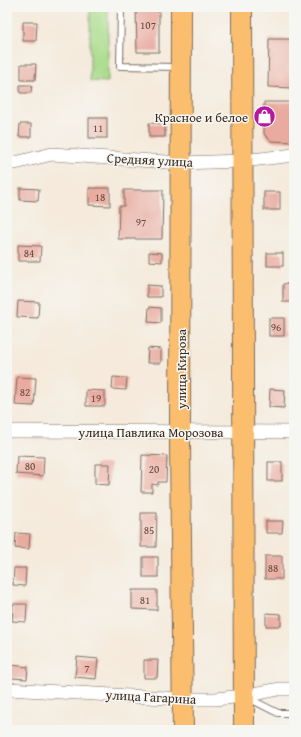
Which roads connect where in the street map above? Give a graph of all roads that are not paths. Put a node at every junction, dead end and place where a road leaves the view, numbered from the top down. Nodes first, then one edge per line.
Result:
1 (121, 7) edge
2 (181, 7) edge
3 (242, 7) edge
4 (182, 67) junction
5 (294, 155) edge
6 (242, 161) junction
7 (7, 163) edge
8 (181, 163) junction
9 (7, 431) edge
10 (243, 431) junction
11 (181, 432) junction
12 (294, 432) edge
13 (7, 689) edge
14 (294, 689) edge
15 (244, 696) junction
16 (183, 699) junction
17 (294, 713) edge
18 (183, 730) edge
19 (244, 730) edge

1 - 4 lane
2 - 4 main road, улица Кирова
3 - 6 main road
4 - 8 main road, улица Кирова
5 - 6 street, Средняя улица
6 - 8 street, Средняя улица
6 - 10 main road
7 - 8 street, Средняя улица
8 - 11 main road, улица Кирова
9 - 11 street, улица Павлика Морозова
10 - 11 street, улица Павлика Морозова
10 - 12 street, улица Павлика Морозова
10 - 15 main road
11 - 16 main road, улица Кирова
13 - 16 street, улица Гагарина
14 - 15 street, улица Гагарина
15 - 16 street, улица Гагарина
15 - 17 lane
15 - 19 main road
16 - 18 main road, улица Кирова

